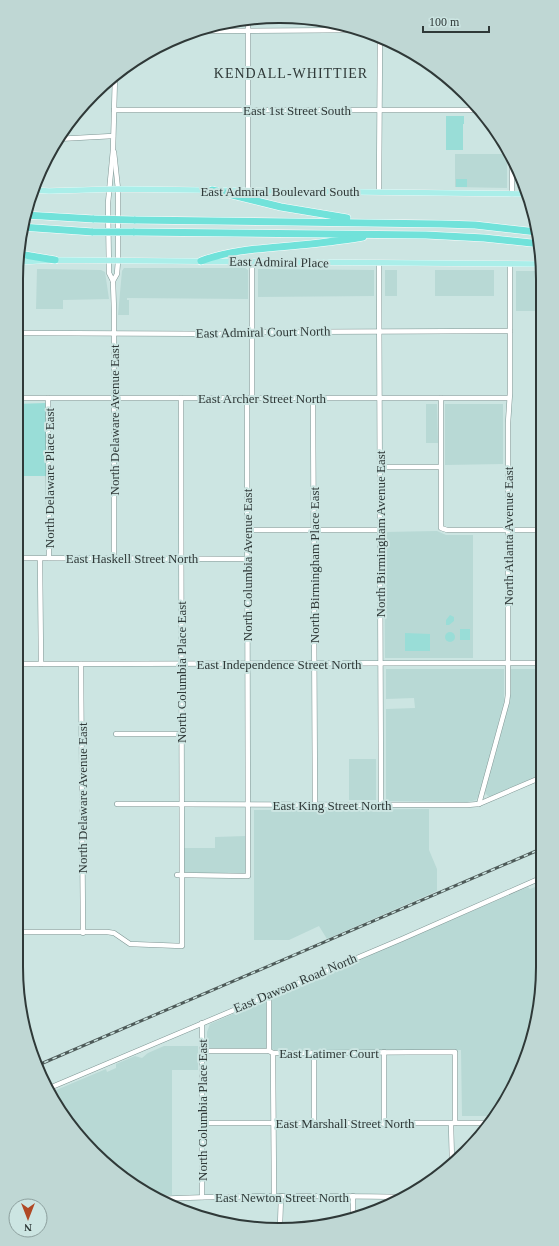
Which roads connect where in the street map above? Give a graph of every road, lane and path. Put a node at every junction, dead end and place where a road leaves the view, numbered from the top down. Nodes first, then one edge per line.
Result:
1 (248, 25) edge
2 (339, 30) edge
3 (217, 31) edge
4 (248, 31) junction
5 (380, 44) edge
6 (113, 84) edge
7 (114, 110) junction
8 (248, 110) junction
9 (380, 110) junction
10 (472, 110) edge
11 (113, 136) junction
12 (65, 139) edge
13 (113, 150) junction
14 (512, 171) edge
15 (118, 189) junction
16 (109, 190) junction
17 (212, 190) junction
18 (248, 190) junction
19 (39, 191) edge
20 (380, 192) junction
21 (512, 194) junction
22 (521, 194) edge
23 (31, 215) edge
24 (367, 222) junction
25 (28, 228) edge
26 (531, 231) edge
27 (390, 234) junction
28 (534, 243) edge
29 (24, 255) edge
30 (55, 260) junction
31 (108, 261) junction
32 (118, 261) junction
33 (24, 262) edge
34 (201, 262) junction
35 (252, 262) junction
36 (379, 263) junction
37 (510, 264) junction
38 (535, 264) edge
39 (113, 281) junction
40 (379, 331) junction
41 (510, 331) junction
42 (23, 333) edge
43 (114, 333) junction
44 (252, 333) junction
45 (23, 398) edge
46 (48, 398) junction
47 (114, 398) junction
48 (180, 398) junction
49 (249, 398) junction
50 (313, 398) junction
51 (379, 398) junction
52 (441, 398) junction
53 (509, 398) junction
54 (440, 467) junction
55 (380, 468) junction
56 (247, 530) junction
57 (314, 530) junction
58 (380, 530) junction
59 (508, 530) junction
60 (536, 530) edge
61 (23, 558) edge
62 (40, 558) junction
63 (49, 558) junction
64 (114, 558) junction
65 (181, 558) junction
66 (247, 559) junction
67 (381, 663) junction
68 (536, 663) edge
69 (23, 664) edge
70 (41, 664) junction
71 (81, 664) junction
72 (181, 664) junction
73 (248, 664) junction
74 (314, 664) junction
75 (508, 664) junction
76 (116, 734) dead end
77 (182, 734) junction
78 (536, 780) edge
79 (117, 804) dead end
80 (182, 804) junction
81 (478, 804) junction
82 (248, 805) junction
83 (315, 805) junction
84 (381, 805) junction
85 (180, 875) junction
86 (536, 880) edge
87 (23, 932) edge
88 (82, 933) junction
89 (269, 994) junction
90 (202, 1023) junction
91 (202, 1051) junction
92 (271, 1052) junction
93 (384, 1052) junction
94 (314, 1053) junction
95 (53, 1087) edge
96 (202, 1123) junction
97 (453, 1123) junction
98 (483, 1123) edge
99 (273, 1124) junction
100 (314, 1124) junction
101 (384, 1124) junction
102 (452, 1156) edge
103 (274, 1196) junction
104 (281, 1196) junction
105 (353, 1196) junction
106 (202, 1197) junction
107 (393, 1197) edge
108 (170, 1198) edge
109 (353, 1212) edge
110 (280, 1223) edge

1 - 4 street
2 - 4 street
3 - 4 street
4 - 8 street
5 - 9 street
6 - 7 street
7 - 8 street, East 1st Street South
7 - 11 street
8 - 9 street, East 1st Street South
8 - 18 street
9 - 10 street, East 1st Street South
9 - 20 street
11 - 12 street
11 - 13 street
13 - 15 street, North Delaware Avenue East
13 - 16 street, North Delaware Avenue East
14 - 21 street
15 - 16 main road, East Admiral Boulevard South
15 - 17 main road, East Admiral Boulevard South
15 - 32 street, North Delaware Avenue East
16 - 19 main road, East Admiral Boulevard South
16 - 31 street, North Delaware Avenue East
17 - 18 main road, East Admiral Boulevard South
17 - 24 highway
18 - 20 main road, East Admiral Boulevard South
20 - 21 main road, East Admiral Boulevard South
21 - 22 main road, East Admiral Boulevard South
23 - 24 highway, bridge
24 - 26 highway
25 - 27 highway, bridge
27 - 28 highway
27 - 34 highway
29 - 30 highway
30 - 31 main road, East Admiral Place
30 - 33 main road, East Admiral Place
31 - 32 main road, East Admiral Place
31 - 39 street, North Delaware Avenue East
32 - 34 main road, East Admiral Place
32 - 39 street, North Delaware Avenue East
34 - 35 main road, East Admiral Place
35 - 36 main road, East Admiral Place
35 - 44 street, North Columbia Avenue East
36 - 37 main road, East Admiral Place
36 - 40 street, North Birmingham Avenue East
37 - 38 main road, East Admiral Place
37 - 41 street, North Atlanta Avenue East
39 - 43 street, North Delaware Avenue East
40 - 41 street, East Admiral Court North
40 - 44 street, East Admiral Court North
40 - 51 street, North Birmingham Avenue East
41 - 53 street, North Atlanta Avenue East
42 - 43 street, East Admiral Court North
43 - 44 street, East Admiral Court North
43 - 47 street, North Delaware Avenue East
44 - 49 street, North Columbia Avenue East
45 - 46 street, East Archer Street North
46 - 47 street, East Archer Street North
46 - 63 street, North Delaware Place East
47 - 48 street, East Archer Street North
47 - 64 street, North Delaware Avenue East
48 - 49 street, East Archer Street North
48 - 65 street, North Columbia Place East
49 - 50 street, East Archer Street North
49 - 56 street, North Columbia Avenue East
50 - 51 street, East Archer Street North
50 - 57 street, North Birmingham Place East
51 - 52 street, East Archer Street North
51 - 55 street, North Birmingham Avenue East
52 - 53 street, East Archer Street North
52 - 54 street
53 - 59 street, North Atlanta Avenue East
54 - 55 street
54 - 59 street
55 - 58 street, North Birmingham Avenue East
56 - 57 street
56 - 66 street, North Columbia Avenue East
57 - 58 street
57 - 74 street, North Birmingham Place East
58 - 67 street, North Birmingham Avenue East
59 - 60 street
59 - 75 street, North Atlanta Avenue East
61 - 62 street, East Haskell Street North
62 - 63 street, East Haskell Street North
62 - 70 street, North Delaware Place East
63 - 64 street, East Haskell Street North
64 - 65 street, East Haskell Street North
65 - 66 street, East Haskell Street North
65 - 72 street, North Columbia Place East
66 - 73 street, North Columbia Avenue East
67 - 74 street, East Independence Street North
67 - 75 street, East Independence Street North
67 - 84 street, North Birmingham Avenue East
68 - 75 street, East Independence Street North
69 - 70 street, East Independence Street North
70 - 71 street, East Independence Street North
71 - 72 street, East Independence Street North
71 - 88 street, North Delaware Avenue East
72 - 73 street, East Independence Street North
72 - 77 street, North Columbia Place East
73 - 74 street, East Independence Street North
73 - 82 street, North Columbia Avenue East
74 - 83 street, North Birmingham Place East
75 - 81 street, North Atlanta Avenue East
76 - 77 street
77 - 80 street, North Columbia Place East
78 - 81 street, East King Street North
79 - 80 street, East King Street North
80 - 82 street, East King Street North
80 - 85 street, North Columbia Place East
81 - 84 street, East King Street North
82 - 83 street, East King Street North
82 - 85 street, North Columbia Avenue East
83 - 84 street, East King Street North
85 - 88 street, North Columbia Place East
86 - 89 street, East Dawson Road North
87 - 88 street
89 - 90 street, East Dawson Road North
89 - 92 street
90 - 91 street, North Columbia Place East
90 - 95 street, East Dawson Road North
91 - 92 street, East Latimer Court
91 - 96 street, North Columbia Place East
92 - 94 street, East Latimer Court
92 - 99 street
93 - 94 street, East Latimer Court
93 - 97 street, East Latimer Court
93 - 101 street
94 - 100 street
96 - 99 street, East Marshall Street North
96 - 106 street, North Columbia Place East
97 - 98 street, East Marshall Street North
97 - 101 street, East Marshall Street North
97 - 102 street
99 - 100 street, East Marshall Street North
99 - 103 street
100 - 101 street, East Marshall Street North
103 - 104 street, East Newton Street North
103 - 106 street, East Newton Street North
104 - 105 street, East Newton Street North
104 - 110 street
105 - 107 street, East Newton Street North
105 - 109 street
106 - 108 street, East Newton Street North

